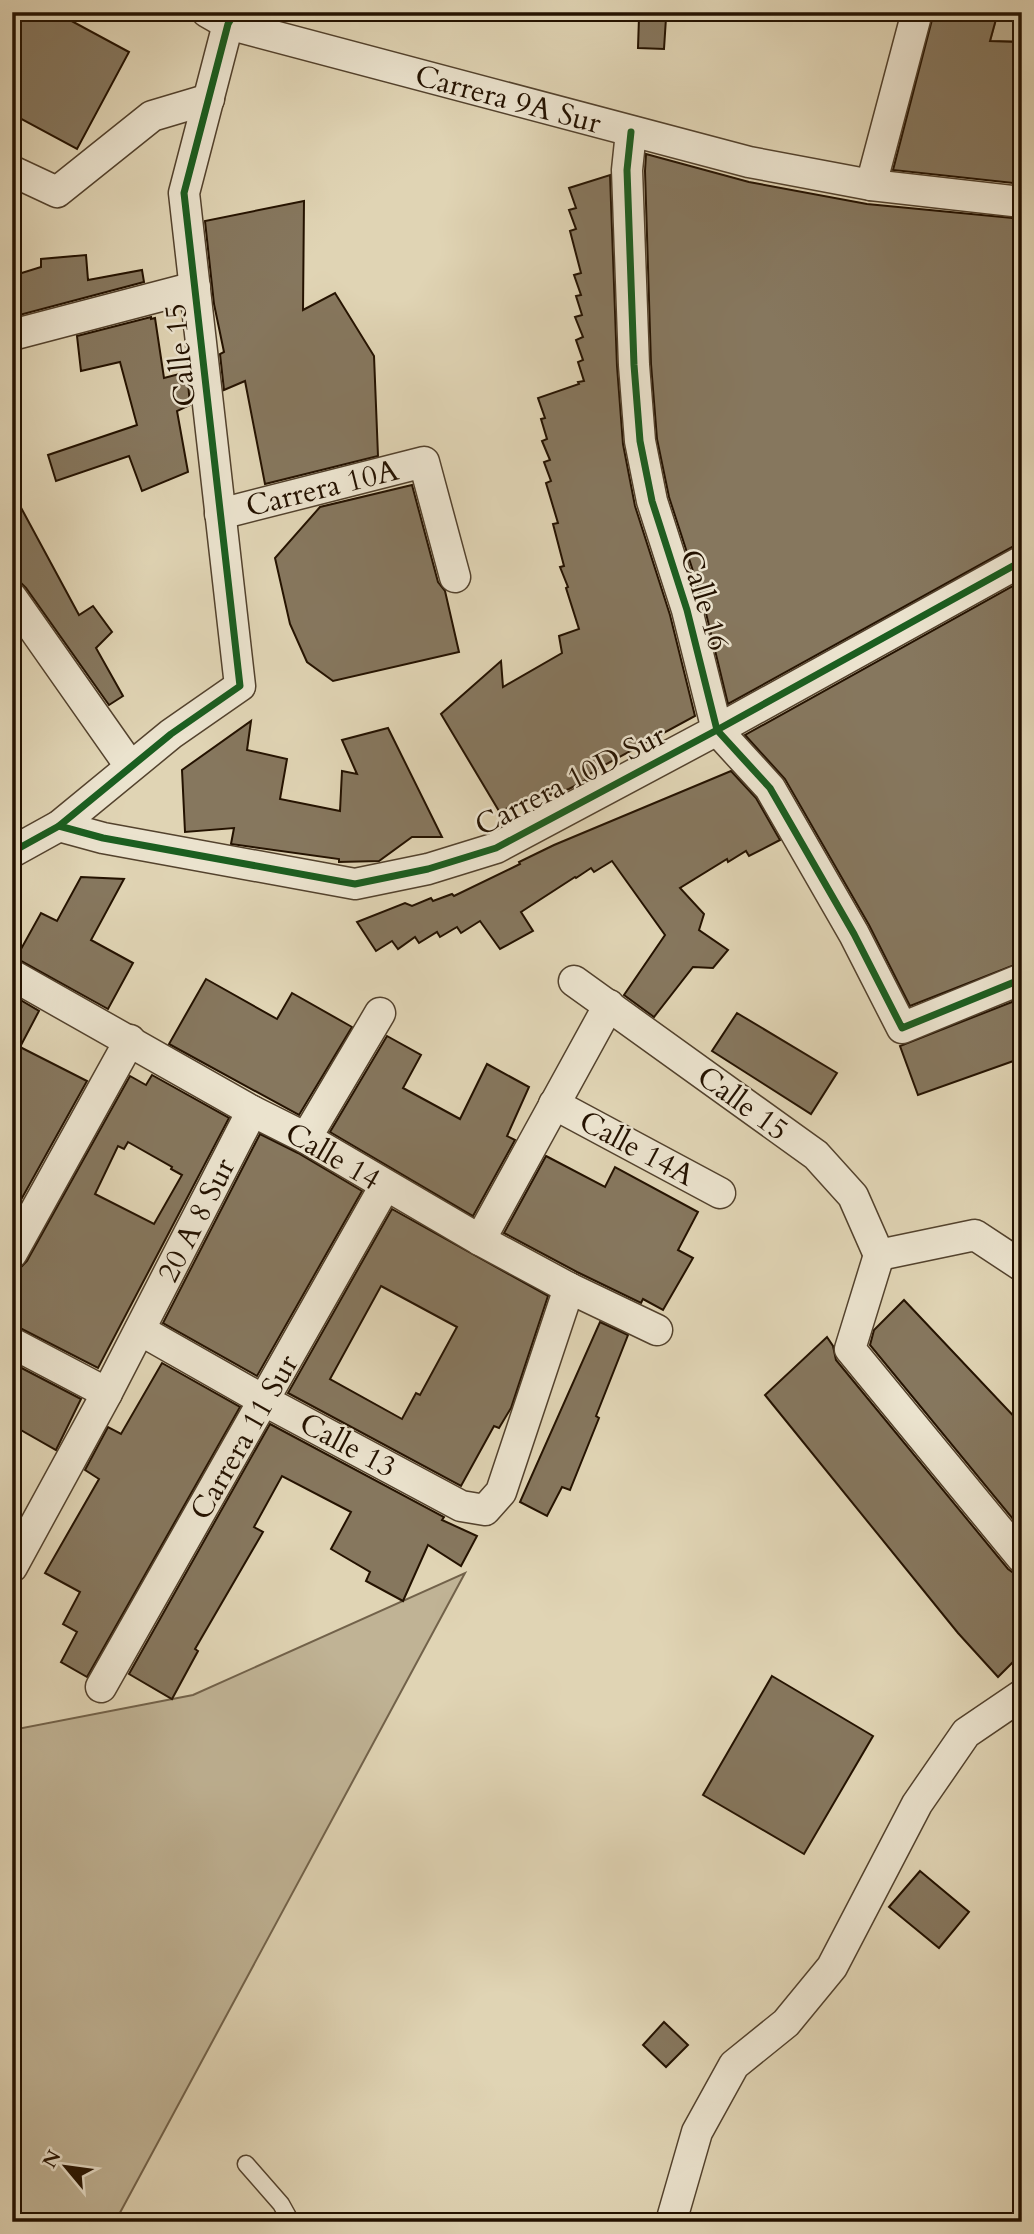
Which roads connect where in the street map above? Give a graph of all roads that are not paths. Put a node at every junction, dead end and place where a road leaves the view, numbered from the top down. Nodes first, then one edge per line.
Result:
1 (917, 12) edge
2 (223, 16) edge
3 (209, 99) junction
4 (631, 132) junction
5 (12, 172) edge
6 (871, 185) junction
7 (1022, 202) edge
8 (195, 287) junction
9 (12, 335) edge
10 (220, 514) junction
11 (1022, 561) edge
12 (455, 577) dead end
13 (12, 598) edge
14 (717, 730) junction
15 (130, 766) junction
16 (59, 826) junction
17 (12, 852) edge
18 (12, 975) edge
19 (1022, 979) edge
20 (574, 981) dead end
21 (609, 1004) junction
22 (380, 1013) dead end
23 (130, 1040) junction
24 (554, 1104) junction
25 (253, 1111) junction
26 (306, 1138) junction
27 (385, 1186) junction
28 (720, 1194) dead end
29 (480, 1240) junction
30 (12, 1253) edge
31 (879, 1255) junction
32 (1022, 1266) edge
33 (569, 1288) junction
34 (140, 1330) junction
35 (657, 1330) dead end
36 (12, 1343) edge
37 (107, 1393) junction
38 (265, 1401) junction
39 (1022, 1558) edge
40 (12, 1567) edge
41 (102, 1688) dead end
42 (1022, 1695) edge
43 (246, 2164) dead end
44 (291, 2222) edge
45 (671, 2222) edge

1 - 6 street
2 - 3 street, Calle 15
2 - 4 street, Carrera 9A Sur
3 - 5 street
3 - 8 street, Calle 15
4 - 6 street, Carrera 9A Sur
4 - 14 street, Calle 16
6 - 7 street, Carrera 9A Sur
8 - 9 street
8 - 10 street, Calle 15
10 - 12 street, Carrera 10A
10 - 15 street, Calle 15
11 - 14 street, Carrera 10D Sur
13 - 15 street
14 - 16 street, Carrera 10D Sur
14 - 19 street, Calle 16
15 - 16 street
16 - 17 street
18 - 23 street, Calle 14
20 - 21 street, Calle 15
21 - 24 street
21 - 31 street, Calle 15
22 - 26 street
23 - 25 street, Calle 14
23 - 30 street
24 - 28 street, Calle 14A
24 - 29 street
25 - 26 street, Calle 14
25 - 34 street, 20 A 8 Sur
26 - 27 street, Calle 14
27 - 29 street, Calle 14
27 - 38 street, Carrera 11 Sur
29 - 33 street, Calle 14
31 - 32 street
31 - 39 street
33 - 35 street, Calle 14
33 - 38 street, Calle 13
34 - 37 street, 20 A 8 Sur
34 - 38 street, Calle 13
36 - 37 street
37 - 40 street, 20 A 8 Sur
38 - 41 street, Carrera 11 Sur
42 - 45 street
43 - 44 lane

